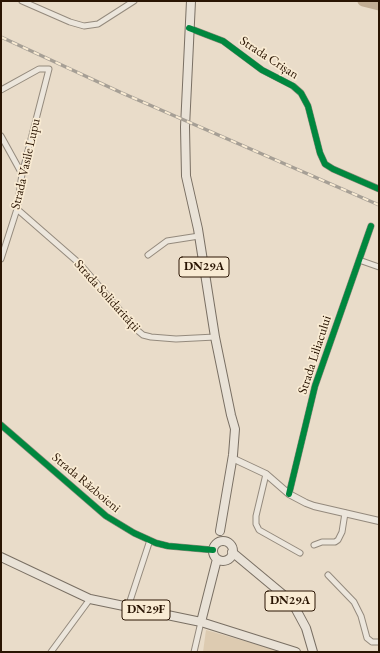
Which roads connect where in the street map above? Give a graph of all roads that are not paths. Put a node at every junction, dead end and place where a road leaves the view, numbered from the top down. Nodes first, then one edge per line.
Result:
1 (22, 1) edge
2 (134, 1) edge
3 (190, 1) edge
4 (189, 28) junction
5 (1, 90) edge
6 (1, 136) edge
7 (22, 174) junction
8 (379, 189) edge
9 (17, 209) junction
10 (371, 226) dead end
11 (199, 236) junction
12 (148, 255) dead end
13 (1, 259) edge
14 (359, 260) junction
15 (379, 267) edge
16 (215, 337) junction
17 (1, 426) edge
18 (232, 458) junction
19 (266, 474) junction
20 (289, 494) junction
21 (345, 513) junction
22 (379, 521) edge
23 (220, 531) junction
24 (150, 540) junction
25 (228, 543) junction
26 (215, 546) junction
27 (314, 546) dead end
28 (300, 553) dead end
29 (230, 555) junction
30 (1, 557) edge
31 (217, 559) junction
32 (328, 575) dead end
33 (90, 599) junction
34 (128, 607) junction
35 (202, 622) junction
36 (379, 642) edge
37 (52, 652) edge
38 (194, 652) edge
39 (296, 652) edge
40 (313, 652) edge

1 - 2 street
3 - 4 main road, DN29A
4 - 8 street, Strada Crișan
4 - 11 main road, DN29A
5 - 7 street, Strada Vasile Lupu
6 - 7 street
7 - 9 street, Strada Vasile Lupu
9 - 13 street, Strada Vasile Lupu
9 - 16 street, Strada Solidarității
10 - 14 street, Strada Liliacului
11 - 12 street
11 - 16 main road, DN29A
14 - 15 street
14 - 20 street, Strada Liliacului
16 - 18 main road, DN29A
17 - 24 street, Strada Războieni
18 - 19 street
18 - 23 main road, DN29A
19 - 20 street
19 - 28 street
20 - 21 street
21 - 22 street
21 - 27 street
23 - 25 main road
23 - 26 main road, DN29A
24 - 26 street, Strada Războieni
24 - 34 street
25 - 26 main road
25 - 29 main road
26 - 31 main road
29 - 31 main road
29 - 40 main road, DN29A
30 - 33 main road, DN29F
31 - 35 main road
32 - 36 street
33 - 34 main road, DN29F
33 - 37 street
34 - 35 main road, DN29F
35 - 38 street
35 - 39 main road, DN29F

